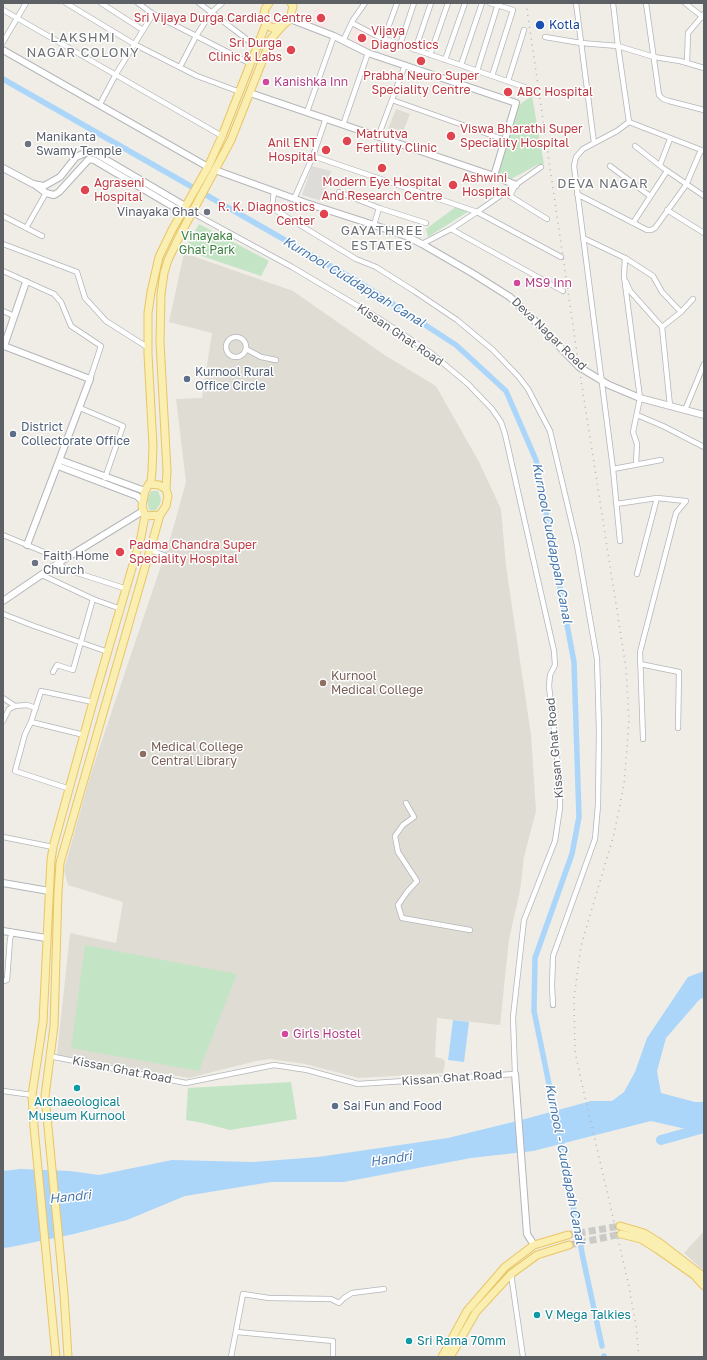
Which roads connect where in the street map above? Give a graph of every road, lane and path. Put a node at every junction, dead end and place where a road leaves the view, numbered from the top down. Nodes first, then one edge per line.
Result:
1 (26, 3) edge
2 (66, 3) edge
3 (101, 3) edge
4 (138, 3) edge
5 (199, 3) edge
6 (222, 3) edge
7 (269, 3) edge
8 (366, 3) edge
9 (397, 3) edge
10 (414, 3) edge
11 (431, 3) edge
12 (448, 3) edge
13 (465, 3) edge
14 (482, 3) edge
15 (490, 3) edge
16 (576, 3) edge
17 (613, 3) edge
18 (646, 3) edge
19 (684, 3) edge
20 (294, 4) edge
21 (498, 4) edge
22 (3, 10) edge
23 (211, 13) junction
24 (153, 14) junction
25 (703, 17) edge
26 (17, 18) junction
27 (290, 18) junction
28 (352, 23) junction
29 (266, 24) junction
30 (282, 26) junction
31 (143, 30) junction
32 (524, 30) dead end
33 (196, 36) junction
34 (334, 36) junction
35 (544, 37) dead end
36 (384, 39) junction
37 (3, 42) edge
38 (343, 42) junction
39 (581, 43) junction
40 (134, 44) junction
41 (400, 44) junction
42 (618, 46) junction
43 (257, 47) junction
44 (3, 50) edge
45 (415, 50) junction
46 (368, 53) junction
47 (430, 55) junction
48 (654, 57) junction
49 (446, 60) junction
50 (687, 63) junction
51 (251, 64) junction
52 (405, 65) junction
53 (461, 65) junction
54 (180, 67) junction
55 (704, 68) edge
56 (477, 71) junction
57 (116, 74) junction
58 (492, 76) junction
59 (508, 81) junction
60 (530, 89) dead end
61 (240, 92) junction
62 (250, 93) junction
63 (392, 100) junction
64 (100, 104) junction
65 (704, 110) edge
66 (307, 112) junction
67 (326, 118) junction
68 (629, 122) junction
69 (343, 125) junction
70 (222, 136) junction
71 (378, 137) junction
72 (670, 138) junction
73 (504, 140) junction
74 (594, 143) junction
75 (635, 146) dead end
76 (702, 151) edge
77 (313, 156) junction
78 (660, 165) junction
79 (610, 166) dead end
80 (208, 167) junction
81 (541, 167) dead end
82 (3, 168) edge
83 (216, 170) junction
84 (667, 171) junction
85 (494, 176) junction
86 (33, 184) junction
87 (686, 184) junction
88 (516, 185) junction
89 (274, 192) junction
90 (338, 192) dead end
91 (46, 193) junction
92 (577, 194) junction
93 (650, 196) junction
94 (704, 196) edge
95 (294, 199) junction
96 (185, 207) junction
97 (379, 208) junction
98 (193, 210) junction
99 (667, 210) junction
100 (477, 212) junction
101 (3, 216) edge
102 (547, 218) dead end
103 (426, 223) dead end
104 (633, 223) junction
105 (374, 225) junction
106 (26, 228) junction
107 (451, 229) junction
108 (704, 233) edge
109 (42, 236) dead end
110 (583, 238) junction
111 (3, 244) edge
112 (422, 244) junction
113 (561, 258) dead end
114 (625, 258) junction
115 (3, 271) edge
116 (624, 276) junction
117 (26, 282) junction
118 (563, 291) dead end
119 (693, 299) dead end
120 (3, 311) edge
121 (681, 312) junction
122 (14, 316) junction
123 (662, 327) junction
124 (147, 347) junction
125 (246, 349) junction
126 (276, 360) dead end
127 (704, 364) edge
128 (90, 380) junction
129 (601, 380) junction
130 (640, 398) junction
131 (670, 406) junction
132 (80, 408) junction
133 (685, 410) junction
134 (637, 415) junction
135 (704, 415) edge
136 (704, 447) edge
137 (661, 460) dead end
138 (59, 463) junction
139 (636, 464) junction
140 (613, 469) junction
141 (104, 480) junction
142 (149, 484) junction
143 (166, 489) junction
144 (144, 491) junction
145 (657, 498) junction
146 (142, 501) junction
147 (616, 504) junction
148 (144, 513) junction
149 (160, 515) junction
150 (3, 535) edge
151 (620, 541) dead end
152 (27, 545) junction
153 (150, 550) junction
154 (177, 560) dead end
155 (61, 561) junction
156 (637, 574) dead end
157 (42, 576) junction
158 (127, 589) junction
159 (93, 599) junction
160 (3, 601) edge
161 (121, 610) junction
162 (3, 614) edge
163 (81, 642) junction
164 (108, 652) junction
165 (640, 664) junction
166 (53, 672) dead end
167 (3, 698) edge
168 (93, 702) junction
169 (15, 706) junction
170 (36, 708) junction
171 (3, 721) edge
172 (31, 722) junction
173 (678, 728) dead end
174 (84, 735) junction
175 (643, 738) dead end
176 (70, 789) junction
177 (406, 803) dead end
178 (3, 837) edge
179 (53, 847) junction
180 (3, 883) edge
181 (49, 891) junction
182 (58, 892) junction
183 (470, 930) dead end
184 (3, 931) edge
185 (12, 932) junction
186 (46, 938) junction
187 (3, 982) edge
188 (553, 1004) dead end
189 (49, 1056) junction
190 (36, 1067) junction
191 (47, 1069) junction
192 (515, 1074) junction
193 (3, 1091) edge
194 (32, 1095) junction
195 (620, 1226) tunnel mouth
196 (621, 1234) tunnel mouth
197 (568, 1235) tunnel mouth
198 (534, 1245) junction
199 (570, 1245) tunnel mouth
200 (511, 1274) junction
201 (704, 1277) edge
202 (704, 1286) edge
203 (384, 1290) dead end
204 (237, 1332) junction
205 (56, 1357) edge
206 (68, 1357) edge
207 (231, 1357) edge
208 (333, 1357) edge
209 (442, 1357) edge
210 (450, 1357) edge
211 (523, 1357) edge

1 - 26 street
2 - 40 street
3 - 31 street
4 - 24 street
5 - 23 street
6 - 23 street
7 - 29 main road
8 - 28 street
9 - 36 street
10 - 41 street
11 - 45 street
12 - 47 street
13 - 49 street
14 - 53 street
15 - 21 street
16 - 39 street
17 - 42 street
18 - 48 street
19 - 25 street
20 - 27 main road
21 - 56 street
21 - 58 street
22 - 26 street
23 - 33 street
23 - 43 street
24 - 31 street
24 - 33 street
25 - 50 street
26 - 37 street
26 - 57 street
27 - 30 main road
27 - 34 street
28 - 36 street
28 - 38 street
29 - 30 main road
29 - 43 main road
30 - 62 main road
31 - 40 street
32 - 59 street
33 - 51 street
33 - 54 street
34 - 38 street
34 - 66 street
35 - 39 street
36 - 41 street
38 - 46 street
39 - 42 street
39 - 74 street
40 - 54 street
40 - 57 street
41 - 45 street
42 - 48 street
42 - 68 street
43 - 51 main road
44 - 64 street
45 - 47 street
46 - 52 street
46 - 69 street
47 - 49 street
48 - 50 street
48 - 65 street
49 - 53 street
50 - 55 street
51 - 61 main road
52 - 63 street
52 - 73 street
53 - 56 street
54 - 61 street
56 - 58 street
57 - 64 street
57 - 70 street
58 - 59 street
59 - 60 street
61 - 70 main road
62 - 66 street
62 - 83 main road
63 - 71 street
63 - 73 street
64 - 80 street
66 - 67 street
67 - 69 street
67 - 77 street
68 - 72 street
68 - 74 street
69 - 71 street
70 - 80 main road
71 - 85 street
72 - 76 street
72 - 78 street
73 - 85 street
74 - 92 street
75 - 78 street
76 - 87 street
77 - 95 street
77 - 100 street
78 - 84 street
79 - 93 street
80 - 96 main road
81 - 88 street
82 - 86 street
83 - 89 street, Deva Nagar Road
83 - 98 main road
84 - 87 street
84 - 93 street
85 - 88 street
86 - 91 street
86 - 96 street
87 - 94 street
87 - 99 street
88 - 100 street
88 - 102 street
89 - 95 street, Deva Nagar Road
89 - 188 street
90 - 97 street
91 - 96 street
91 - 106 street
92 - 104 street
92 - 110 street
93 - 104 street
95 - 105 street, Deva Nagar Road
96 - 124 main road
97 - 103 street
97 - 105 street
98 - 143 main road
98 - 192 street, Kissan Ghat Road
99 - 104 street
99 - 108 street
100 - 107 street
100 - 113 street
101 - 106 street
105 - 112 street, Deva Nagar Road
106 - 109 street
107 - 112 street
107 - 118 street
110 - 114 street
110 - 129 street
111 - 124 street
112 - 129 street, Deva Nagar Road
114 - 116 street
114 - 121 street
115 - 117 street
116 - 123 street
116 - 130 street
117 - 122 street
117 - 128 street
119 - 121 street
120 - 122 street
121 - 123 street
122 - 128 street
123 - 131 street
124 - 142 main road
125 - 125 street
125 - 126 street
127 - 133 street
128 - 132 street
129 - 130 street, Deva Nagar Road
129 - 140 street
130 - 131 street, Deva Nagar Road
130 - 134 street
131 - 133 street, Deva Nagar Road
132 - 138 street
132 - 141 street
133 - 135 street, Deva Nagar Road
134 - 136 street
134 - 139 street
137 - 139 street
138 - 141 street
138 - 152 street
139 - 140 street
140 - 147 street
141 - 144 street
141 - 146 street
142 - 143 main road
142 - 144 main road
143 - 149 main road
144 - 146 main road
145 - 147 street
145 - 156 street
145 - 165 street
146 - 148 main road
147 - 151 street
148 - 149 main road
148 - 155 street
148 - 158 main road
149 - 153 main road
150 - 152 street
152 - 155 street
153 - 154 street
153 - 182 main road
155 - 157 street
155 - 158 street
157 - 159 street
157 - 160 street
158 - 161 main road
159 - 161 street
159 - 163 street
161 - 164 main road
162 - 163 street
163 - 164 street
163 - 166 street
164 - 168 main road
165 - 173 street
165 - 175 street
167 - 169 street
168 - 170 street
168 - 174 main road
169 - 170 street
169 - 171 street
170 - 172 street
172 - 174 street
172 - 176 street
174 - 176 main road
176 - 179 main road
177 - 183 street
178 - 179 street
179 - 181 main road
180 - 181 street
181 - 182 main road
181 - 186 main road
182 - 189 main road
184 - 185 street
185 - 186 street
185 - 187 street
186 - 190 main road
189 - 191 main road
189 - 192 street, Kissan Ghat Road
190 - 191 main road
190 - 194 main road
191 - 206 main road
192 - 198 street
193 - 194 street
194 - 205 main road
195 - 201 main road
196 - 202 main road
197 - 198 main road
198 - 209 main road
199 - 200 main road
200 - 210 main road
200 - 211 street
203 - 204 street
204 - 207 street
204 - 208 street

